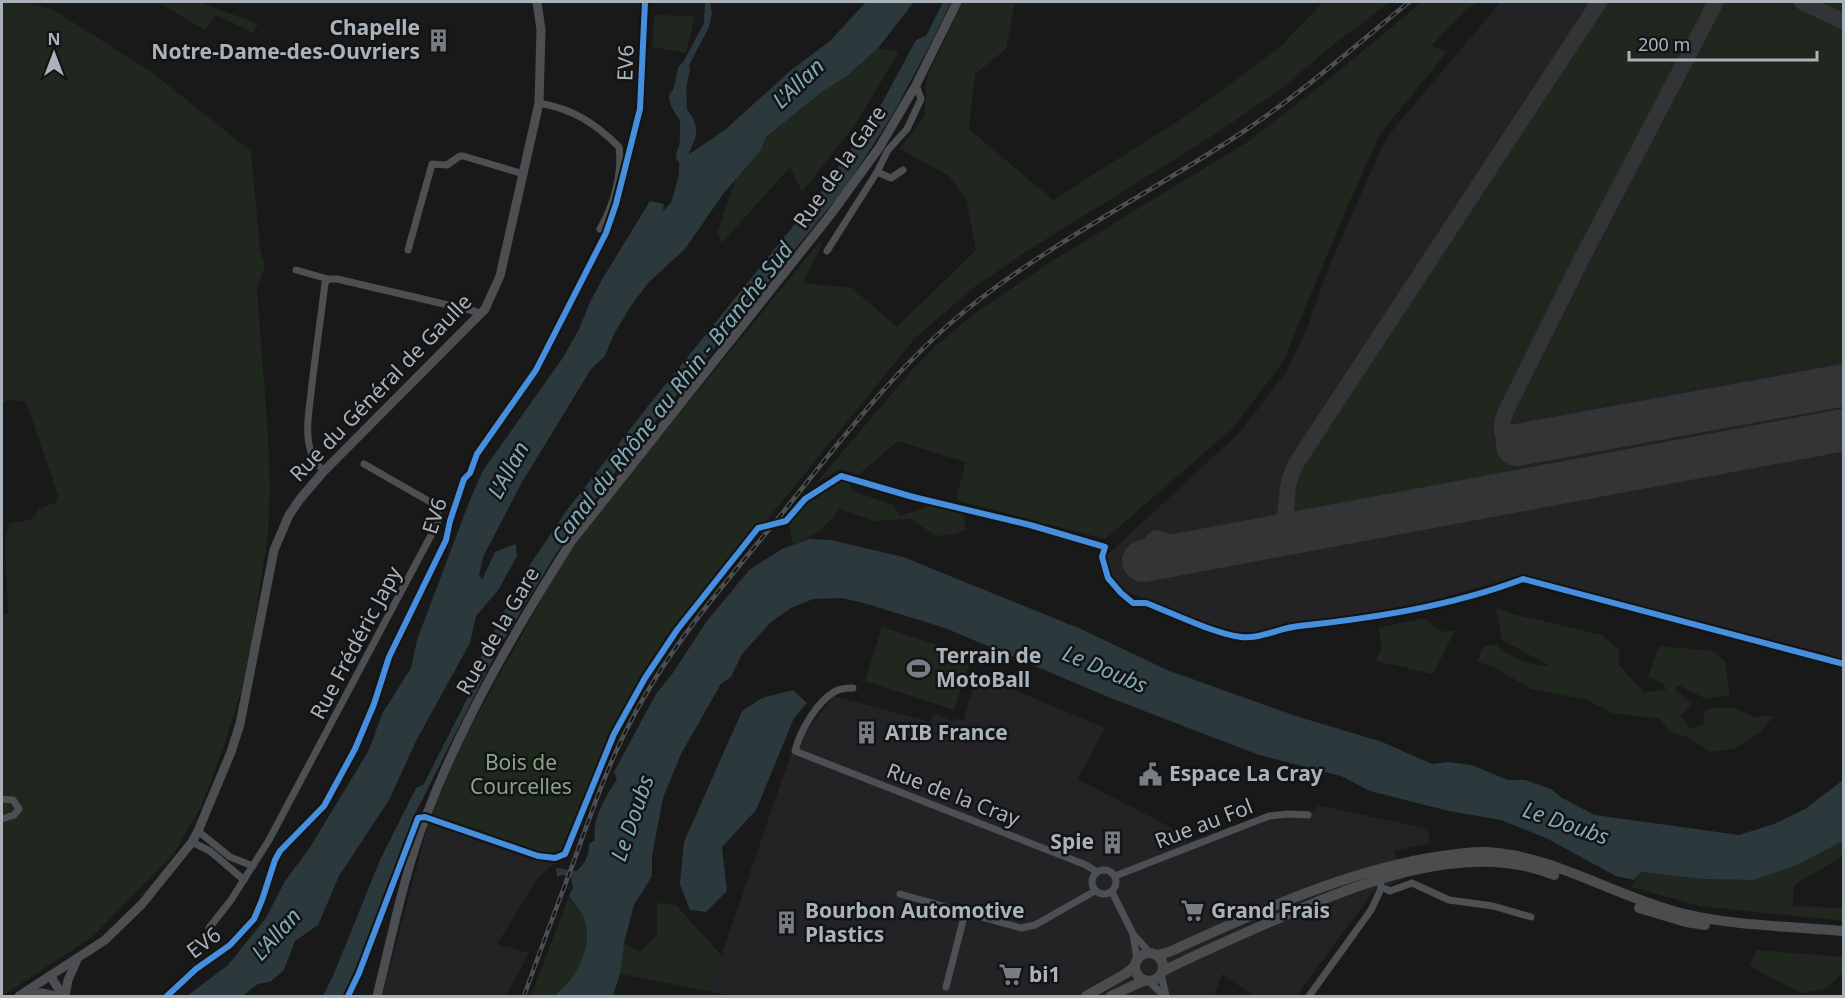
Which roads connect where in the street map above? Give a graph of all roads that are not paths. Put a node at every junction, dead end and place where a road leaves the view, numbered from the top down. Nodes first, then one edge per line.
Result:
1 (537, 2) edge
2 (957, 2) edge
3 (916, 85) junction
4 (539, 103) junction
5 (884, 149) junction
6 (903, 170) dead end
7 (877, 172) junction
8 (524, 174) junction
9 (600, 229) dead end
10 (408, 250) dead end
11 (827, 251) dead end
12 (296, 270) dead end
13 (328, 279) junction
14 (480, 314) junction
15 (364, 464) dead end
16 (324, 471) junction
17 (859, 480) dead end
18 (853, 687) dead end
19 (2, 799) edge
20 (1308, 815) dead end
21 (425, 817) junction
22 (2, 819) edge
23 (198, 831) junction
24 (192, 842) junction
25 (1424, 859) junction
26 (253, 866) junction
27 (1097, 872) junction
28 (1115, 876) junction
29 (244, 880) junction
30 (1383, 884) junction
31 (1095, 891) junction
32 (1112, 892) junction
33 (900, 894) dead end
34 (965, 913) junction
35 (1531, 917) dead end
36 (209, 928) dead end
37 (1844, 931) edge
38 (1133, 934) junction
39 (1844, 937) edge
40 (1153, 954) junction
41 (77, 959) junction
42 (1136, 963) junction
43 (1162, 973) junction
44 (51, 977) junction
45 (1147, 980) junction
46 (945, 987) dead end
47 (19, 996) edge
48 (29, 996) edge
49 (55, 996) edge
50 (64, 996) edge
51 (377, 996) edge
52 (1086, 996) edge
53 (1111, 996) edge
54 (1165, 996) edge
55 (1309, 996) edge

1 - 4 main road, Rue du Général de Gaulle
2 - 3 main road, Rue de la Gare
3 - 5 main road, Rue de la Gare
3 - 5 street
4 - 8 main road, Rue du Général de Gaulle
4 - 9 street
5 - 7 street
5 - 21 main road, Rue de la Gare
6 - 7 street
7 - 11 street
8 - 10 street
8 - 14 main road, Rue du Général de Gaulle
12 - 13 street
13 - 14 street
13 - 16 street
14 - 16 main road, Rue du Général de Gaulle
15 - 26 street, Rue Frédéric Japy
16 - 23 main road, Rue du Général de Gaulle
17 - 21 street
18 - 27 street, Rue de la Cray
19 - 22 street
20 - 28 street, Rue au Fol
21 - 51 main road, Rue de la Gare
23 - 24 main road, Rue du Général de Gaulle
23 - 26 street
24 - 29 street
24 - 41 main road, Rue du Général de Gaulle
25 - 30 street
25 - 37 main road
25 - 40 main road
26 - 29 street, Rue Frédéric Japy
27 - 28 street
27 - 31 street
28 - 32 street
29 - 36 street, Rue Frédéric Japy
30 - 35 street
30 - 39 main road
30 - 43 main road
30 - 55 street
31 - 32 street
31 - 34 street
32 - 38 street
33 - 34 street
34 - 46 street
38 - 40 street
38 - 42 street
40 - 42 main road
40 - 43 main road
41 - 44 main road, Rue du Général de Gaulle
41 - 50 main road
42 - 45 main road
42 - 52 main road
43 - 45 main road
43 - 54 street
44 - 47 main road, Rue du Général de Gaulle
44 - 50 main road
45 - 53 main road
45 - 54 street
48 - 49 main road

